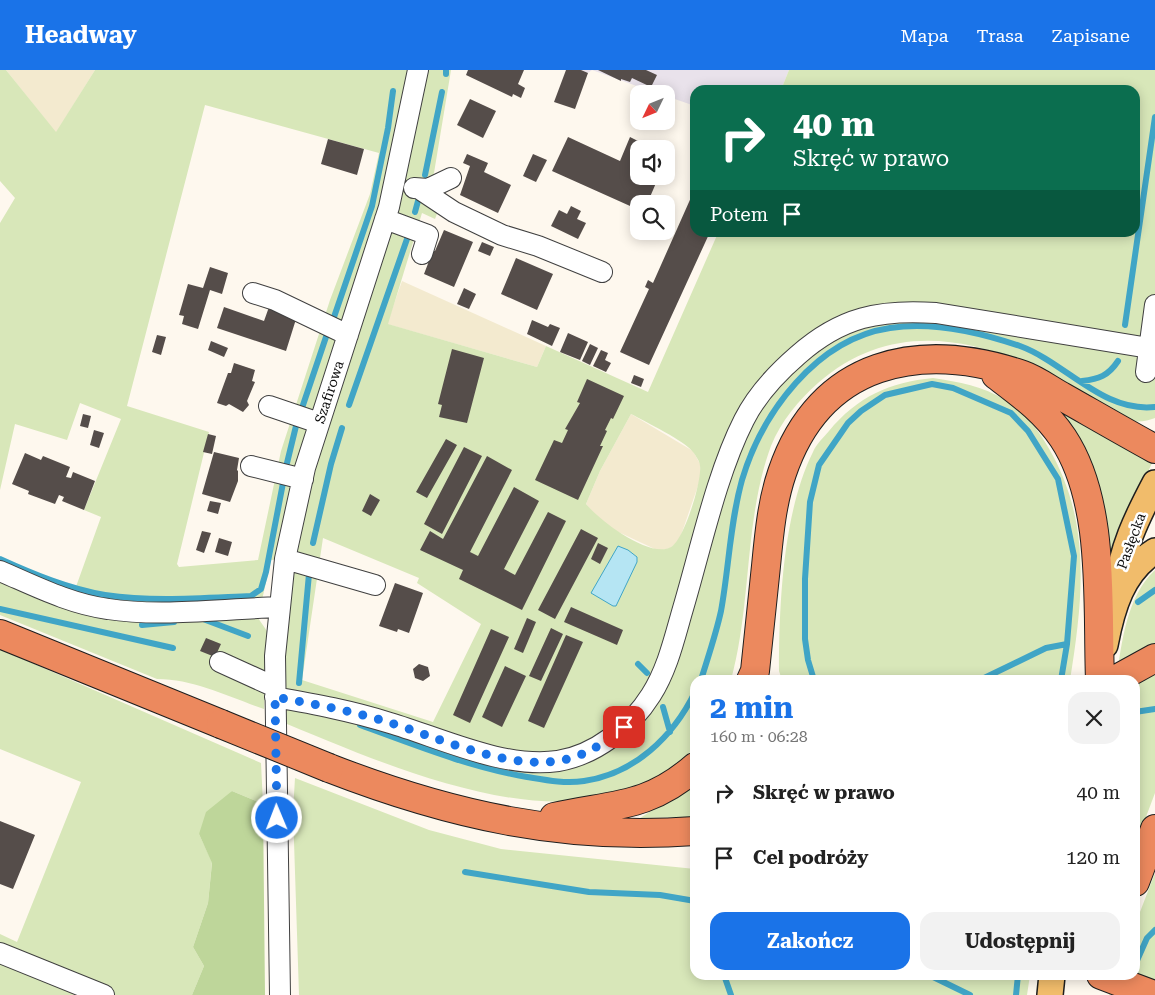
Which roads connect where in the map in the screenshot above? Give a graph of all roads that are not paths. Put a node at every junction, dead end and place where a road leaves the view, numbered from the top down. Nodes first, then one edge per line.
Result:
1 (418, 70) edge
2 (451, 178) dead end
3 (395, 182) junction
4 (421, 190) junction
5 (385, 219) junction
6 (422, 254) dead end
7 (602, 272) dead end
8 (254, 293) dead end
9 (1155, 305) edge
10 (348, 335) junction
11 (1149, 348) junction
12 (983, 365) junction
13 (1146, 372) dead end
14 (269, 406) dead end
15 (319, 423) junction
16 (1155, 449) edge
17 (252, 466) dead end
18 (303, 478) junction
19 (1155, 483) edge
20 (1155, 551) edge
21 (285, 559) junction
22 (0, 571) edge
23 (375, 585) dead end
24 (1116, 601) junction
25 (279, 607) junction
26 (0, 634) edge
27 (1155, 658) edge
28 (220, 662) dead end
29 (755, 675) edge
30 (1100, 675) edge
31 (1101, 675) edge
32 (1124, 675) edge
33 (275, 692) junction
34 (690, 772) edge
35 (521, 824) junction
36 (1155, 829) edge
37 (690, 831) edge
38 (600, 832) junction
39 (690, 849) edge
40 (1140, 869) edge
41 (0, 952) edge
42 (1052, 980) edge
43 (1099, 980) edge
44 (1114, 980) edge
45 (104, 995) edge
46 (280, 995) edge
47 (1050, 995) edge
48 (1094, 995) edge
49 (1154, 995) edge

1 - 3 street, Szafirowa
2 - 4 street
3 - 4 street
3 - 5 street, Szafirowa
4 - 7 street
5 - 6 street
5 - 10 street, Szafirowa
8 - 10 street
9 - 11 street
10 - 15 street, Szafirowa
11 - 13 street
11 - 33 street
12 - 16 highway
12 - 29 highway
12 - 30 highway
14 - 15 street
15 - 18 street, Szafirowa
17 - 18 street
18 - 21 street, Szafirowa
19 - 24 main road, Pasłęcka
20 - 24 main road, Pasłęcka
21 - 23 street
21 - 25 street, Szafirowa
22 - 25 street
24 - 31 main road, Pasłęcka
25 - 33 street, Szafirowa
26 - 35 highway, bridge
27 - 32 highway
28 - 33 street
33 - 46 street, Szafirowa
34 - 35 highway
35 - 38 highway
36 - 40 highway
37 - 38 highway
38 - 39 highway
41 - 45 street
42 - 47 main road
43 - 48 highway
44 - 49 highway

